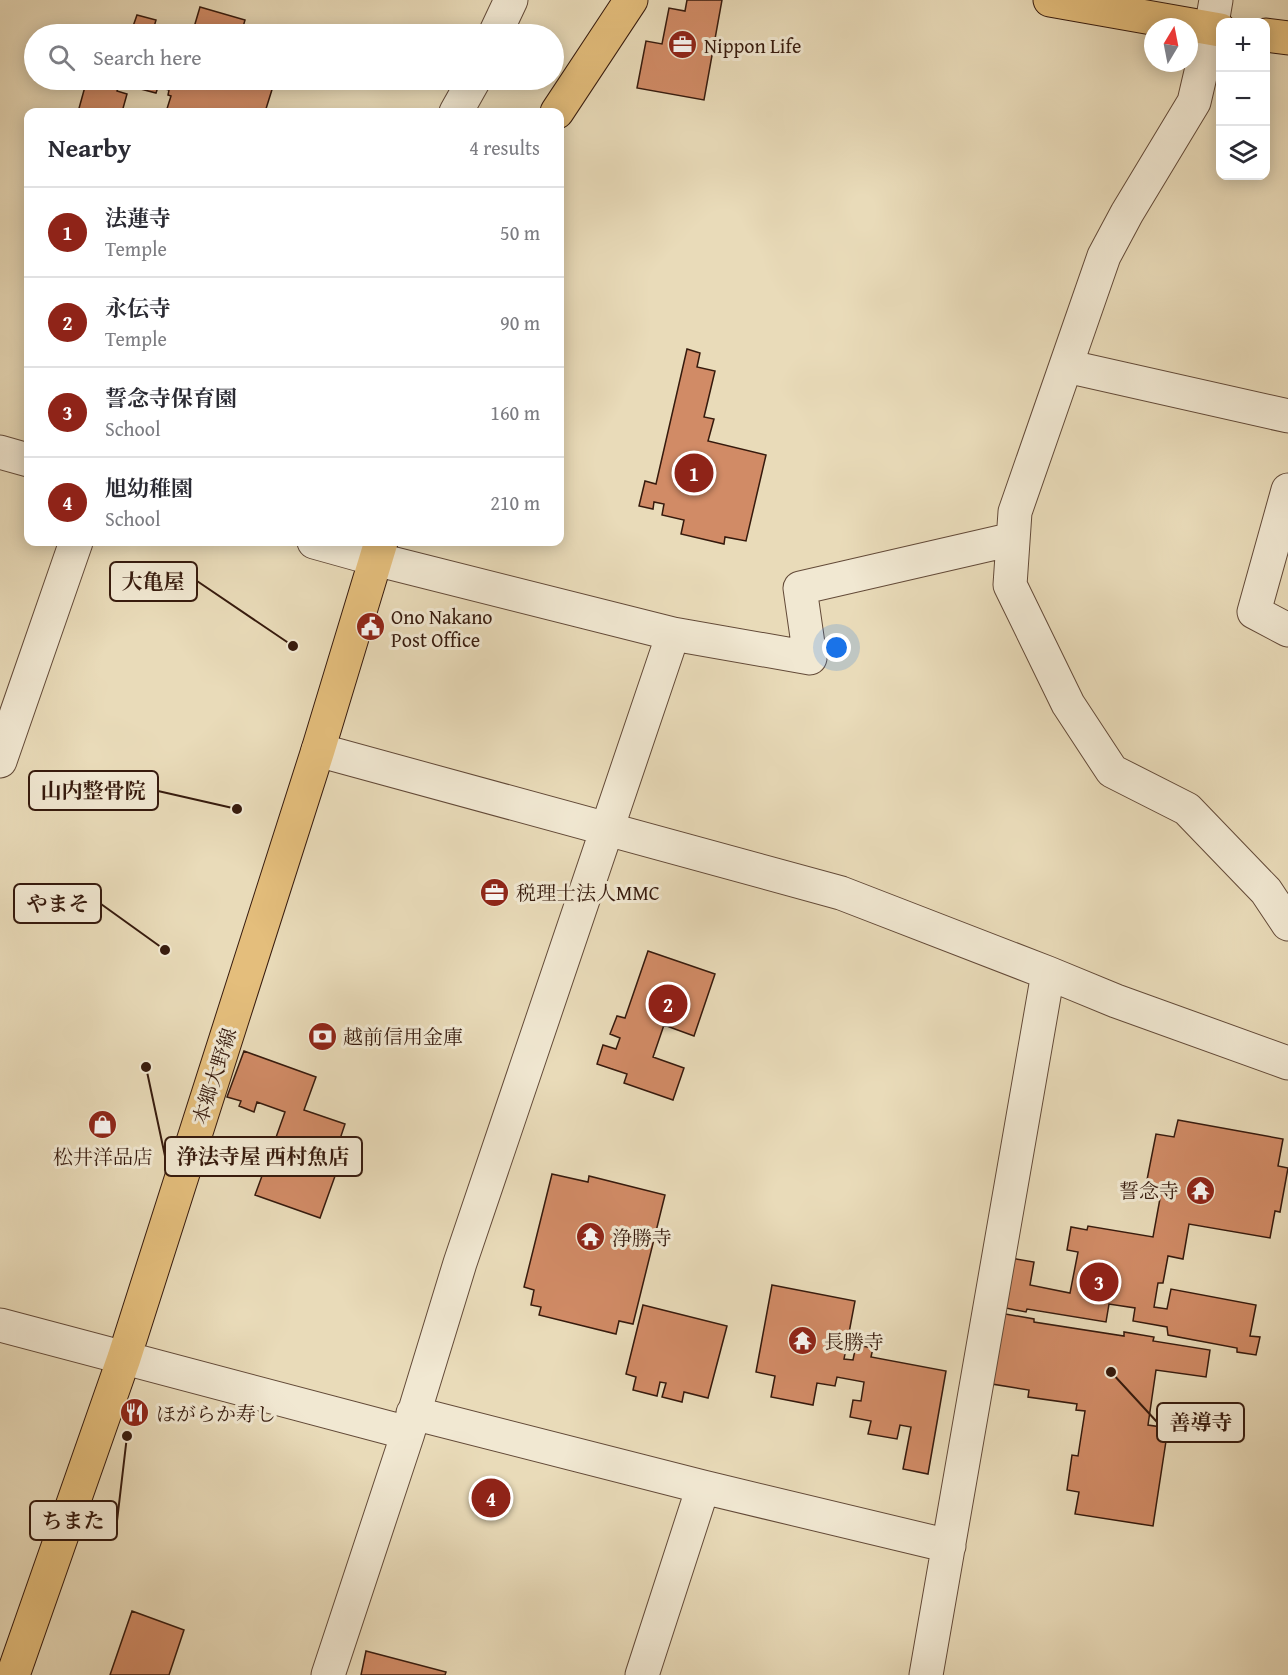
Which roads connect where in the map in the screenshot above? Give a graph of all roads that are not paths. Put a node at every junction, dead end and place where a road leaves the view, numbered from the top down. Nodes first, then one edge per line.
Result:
1 (511, 0) edge
2 (631, 0) edge
3 (1050, 0) edge
4 (1216, 19) edge
5 (500, 24) edge
6 (1270, 36) edge
7 (1288, 38) edge
8 (468, 90) edge
9 (458, 108) edge
10 (560, 108) edge
11 (1066, 366) junction
12 (1288, 416) edge
13 (0, 452) edge
14 (24, 459) edge
15 (1288, 490) edge
16 (1013, 539) junction
17 (74, 546) edge
18 (346, 546) edge
19 (378, 550) edge
20 (1288, 630) edge
21 (673, 633) junction
22 (318, 750) junction
23 (0, 761) edge
24 (608, 828) junction
25 (1288, 924) edge
26 (1048, 973) junction
27 (1288, 1063) edge
28 (0, 1325) edge
29 (124, 1358) junction
30 (411, 1423) junction
31 (703, 1488) junction
32 (949, 1546) junction
33 (13, 1675) edge
34 (328, 1675) edge
35 (642, 1675) edge
36 (926, 1675) edge

1 - 5 street
2 - 10 main road
3 - 4 main road
4 - 11 street
6 - 7 main road
8 - 9 street
11 - 12 street
11 - 16 street
13 - 14 street
15 - 20 street
16 - 21 street
16 - 25 street
17 - 23 street
18 - 19 street
19 - 21 street
19 - 22 main road, 本郷大野線
21 - 24 street
22 - 24 street
22 - 29 main road, 本郷大野線
24 - 26 street
24 - 30 street
26 - 27 street
26 - 32 street
28 - 29 street
29 - 30 street
29 - 33 main road, 本郷大野線
30 - 31 street
30 - 34 street
31 - 32 street
31 - 35 street
32 - 36 street

